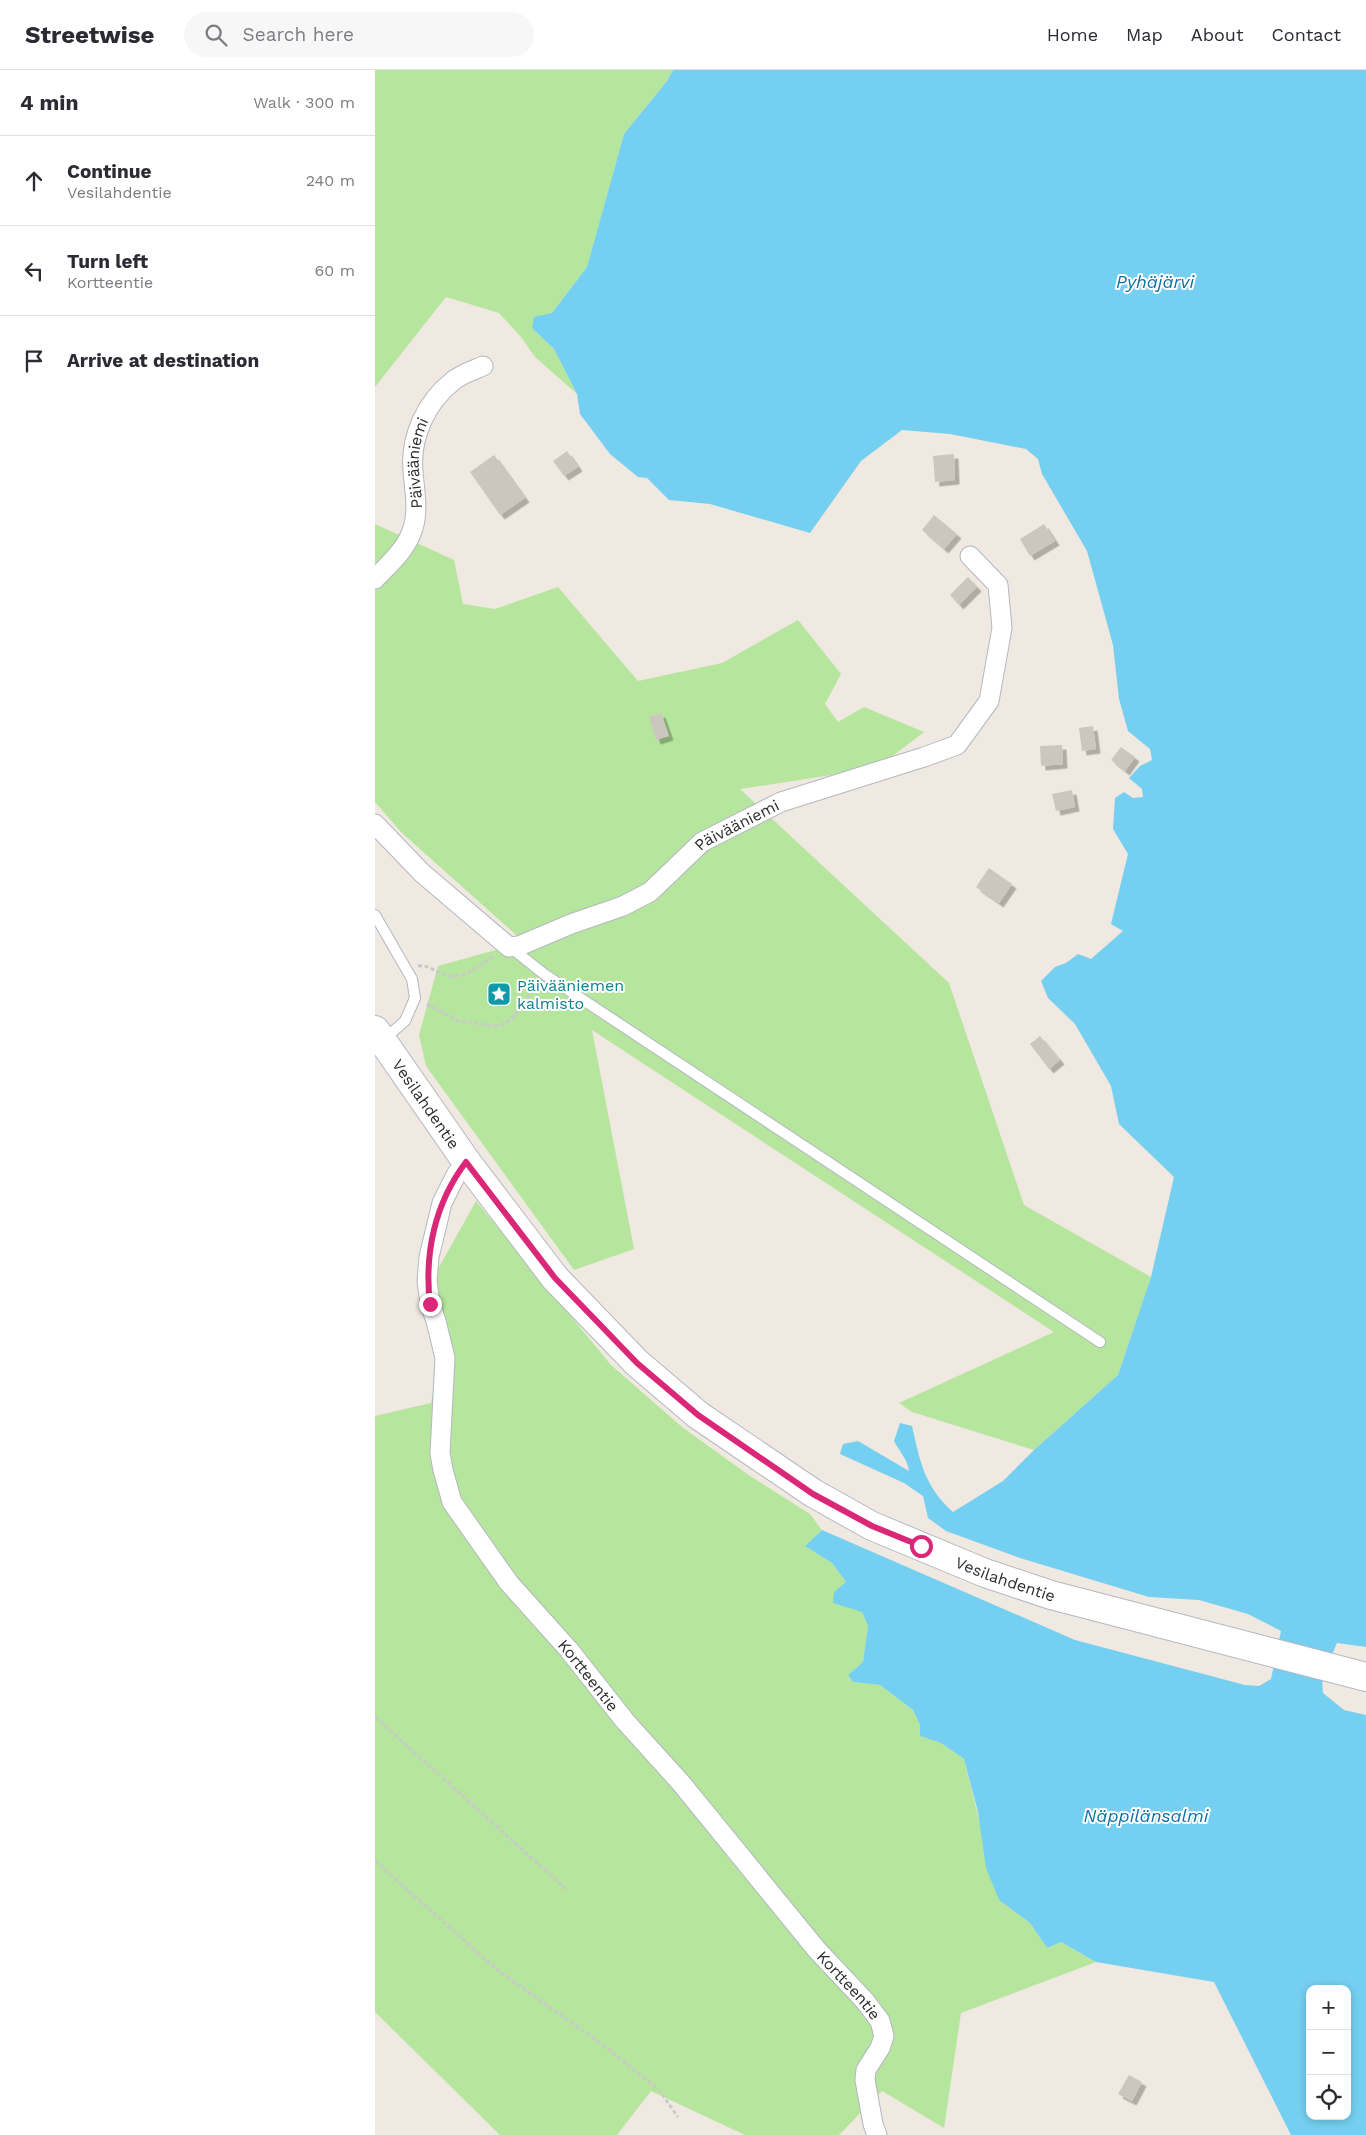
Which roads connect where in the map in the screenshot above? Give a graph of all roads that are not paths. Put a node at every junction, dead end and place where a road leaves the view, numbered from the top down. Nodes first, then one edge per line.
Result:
1 (483, 366) dead end
2 (970, 556) dead end
3 (375, 579) edge
4 (375, 824) edge
5 (375, 915) edge
6 (509, 946) junction
7 (379, 1036) edge
8 (466, 1162) junction
9 (1100, 1342) dead end
10 (1366, 1676) edge
11 (877, 2135) edge

1 - 3 street, Päivääniemi
2 - 6 street, Päivääniemi
4 - 6 street
5 - 7 lane
6 - 9 lane
7 - 8 main road, Vesilahdentie
8 - 10 main road, Vesilahdentie
8 - 11 street, Kortteentie

